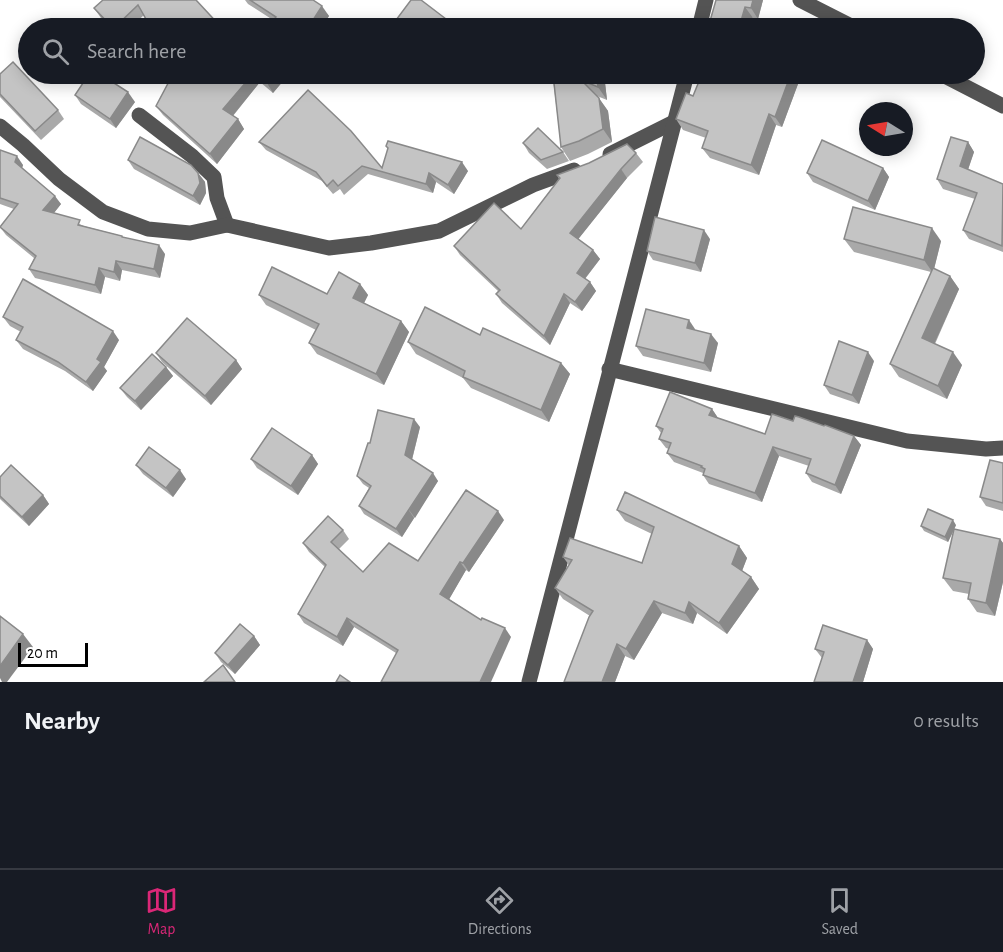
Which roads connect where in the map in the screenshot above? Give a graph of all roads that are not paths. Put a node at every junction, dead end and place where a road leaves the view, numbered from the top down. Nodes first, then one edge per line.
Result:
1 (706, 0) edge
2 (800, 0) edge
3 (828, 6) edge
4 (702, 18) edge
5 (843, 18) edge
6 (684, 84) edge
7 (960, 84) edge
8 (1003, 106) edge
9 (139, 115) dead end
10 (674, 122) junction
11 (0, 126) edge
12 (227, 225) junction
13 (609, 369) junction
14 (1003, 448) edge
15 (529, 682) edge

1 - 4 street
2 - 3 street
3 - 5 street
6 - 10 street
7 - 8 street
9 - 12 street
10 - 12 street
10 - 13 street
11 - 12 street
13 - 14 street
13 - 15 street

